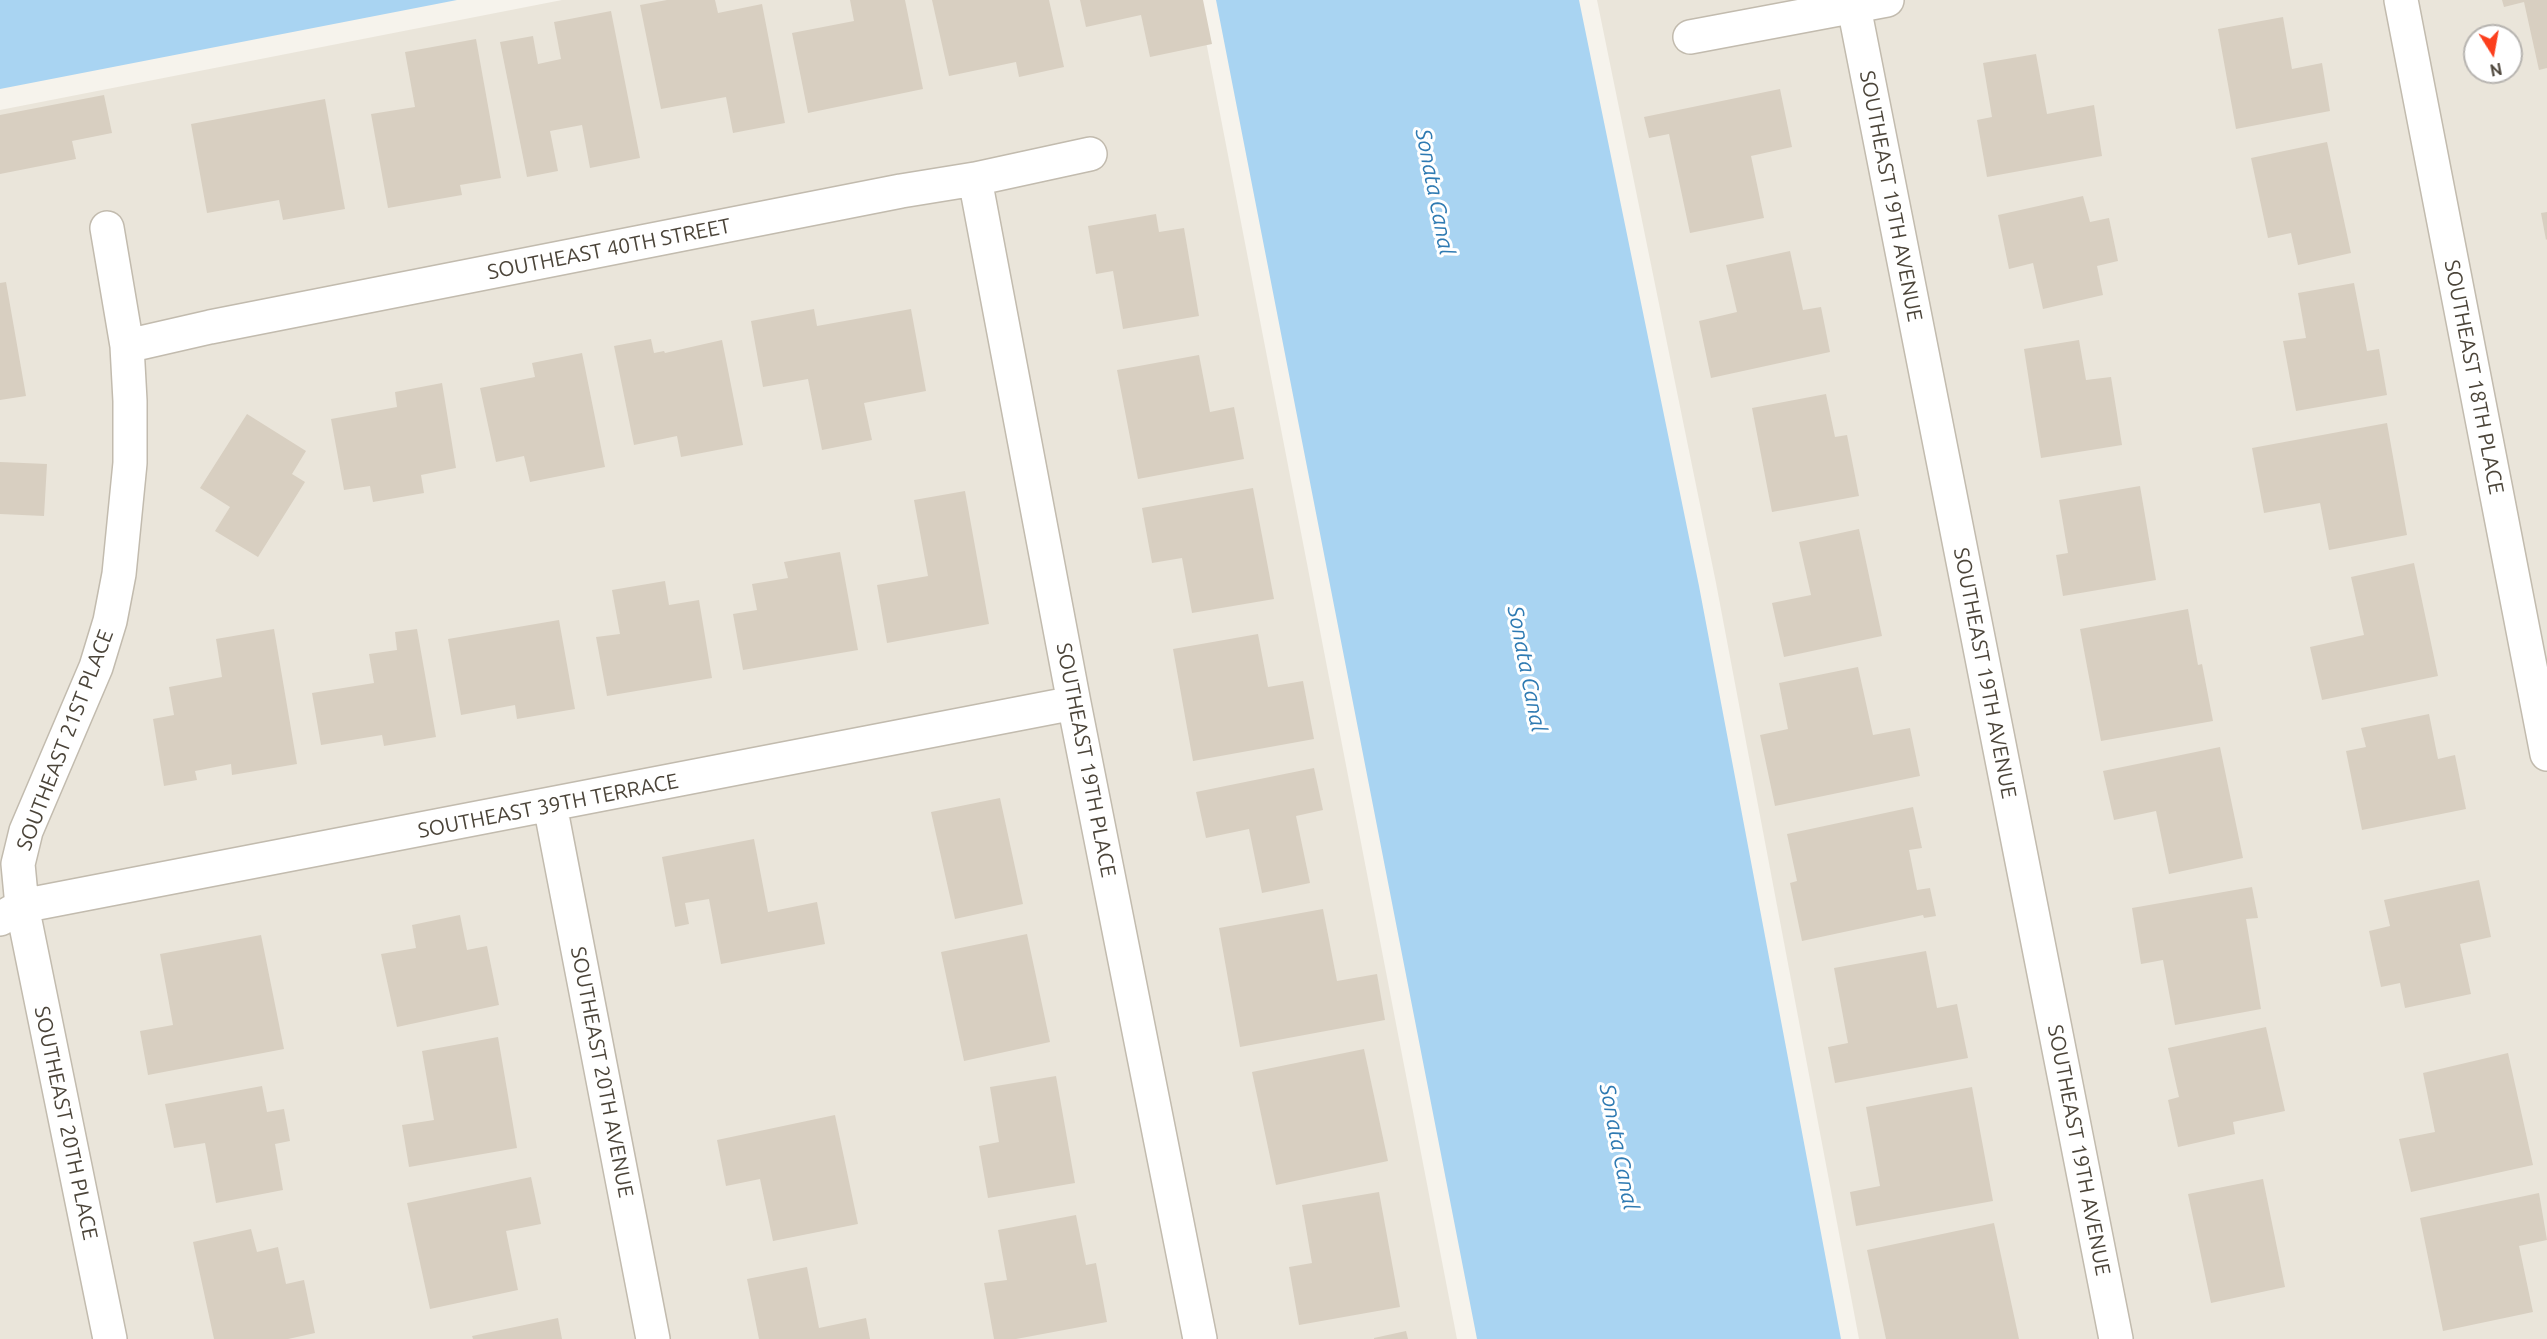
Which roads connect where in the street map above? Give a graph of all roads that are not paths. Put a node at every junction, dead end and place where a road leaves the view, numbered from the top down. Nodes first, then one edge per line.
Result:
1 (1887, 0) edge
2 (2401, 0) edge
3 (1854, 7) junction
4 (1690, 37) dead end
5 (1090, 154) dead end
6 (975, 179) junction
7 (107, 228) dead end
8 (128, 346) junction
9 (1074, 703) junction
10 (2547, 754) edge
11 (550, 806) junction
12 (11, 913) edge
13 (110, 1339) edge
14 (653, 1339) edge
15 (1200, 1339) edge
16 (2116, 1339) edge

1 - 3 street
2 - 10 street, SOUTHEAST 18TH PLACE
3 - 4 street
3 - 16 street, SOUTHEAST 19TH AVENUE
5 - 6 street, SOUTHEAST 40TH STREET
6 - 8 street, SOUTHEAST 40TH STREET
6 - 9 street, SOUTHEAST 19TH PLACE
7 - 8 street, SOUTHEAST 21ST PLACE
8 - 12 street, SOUTHEAST 21ST PLACE
9 - 11 street, SOUTHEAST 39TH TERRACE
9 - 15 street, SOUTHEAST 19TH PLACE
11 - 12 street, SOUTHEAST 39TH TERRACE
11 - 14 street, SOUTHEAST 20TH AVENUE
12 - 13 street, SOUTHEAST 20TH PLACE

